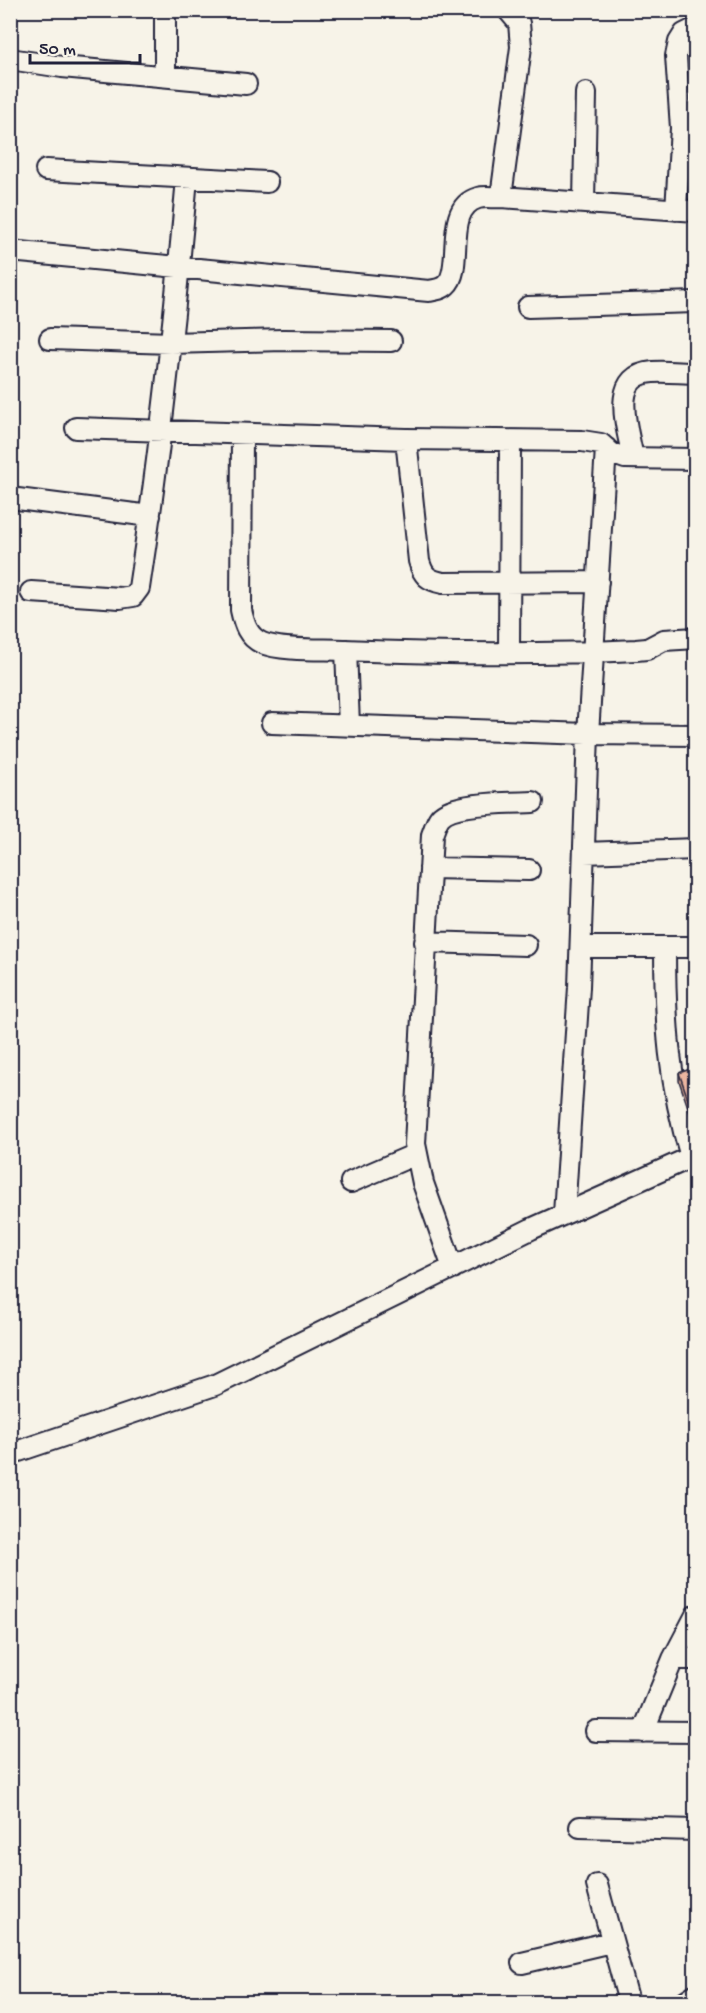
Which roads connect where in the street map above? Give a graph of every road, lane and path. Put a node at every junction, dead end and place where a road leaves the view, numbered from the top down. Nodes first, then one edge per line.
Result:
1 (165, 10) edge
2 (508, 10) edge
3 (696, 28) edge
4 (10, 59) edge
5 (165, 76) junction
6 (246, 84) dead end
7 (586, 93) dead end
8 (688, 139) edge
9 (46, 170) dead end
10 (187, 178) junction
11 (267, 182) dead end
12 (501, 197) junction
13 (584, 204) junction
14 (676, 210) junction
15 (696, 211) edge
16 (10, 252) edge
17 (180, 267) junction
18 (696, 302) edge
19 (528, 307) dead end
20 (50, 339) dead end
21 (391, 341) dead end
22 (171, 343) junction
23 (696, 374) edge
24 (76, 428) dead end
25 (160, 432) junction
26 (242, 434) junction
27 (406, 439) junction
28 (510, 441) junction
29 (606, 448) junction
30 (633, 458) junction
31 (696, 459) edge
32 (10, 498) edge
33 (150, 516) junction
34 (598, 582) junction
35 (508, 583) junction
36 (31, 592) dead end
37 (696, 638) edge
38 (346, 650) junction
39 (593, 652) junction
40 (509, 653) junction
41 (272, 723) dead end
42 (349, 725) junction
43 (588, 734) junction
44 (696, 735) edge
45 (533, 802) dead end
46 (696, 849) edge
47 (584, 853) junction
48 (430, 868) junction
49 (529, 870) dead end
50 (426, 942) junction
51 (526, 945) dead end
52 (696, 946) edge
53 (581, 947) junction
54 (665, 947) junction
55 (416, 1154) junction
56 (693, 1156) edge
57 (351, 1182) dead end
58 (564, 1214) junction
59 (453, 1268) junction
60 (10, 1454) edge
61 (696, 1615) edge
62 (673, 1659) junction
63 (696, 1659) edge
64 (596, 1731) dead end
65 (643, 1732) junction
66 (696, 1732) edge
67 (580, 1827) dead end
68 (696, 1830) edge
69 (597, 1885) dead end
70 (611, 1942) junction
71 (522, 1963) dead end
72 (696, 1994) edge
73 (629, 2002) edge
74 (684, 2002) edge

1 - 5 street
2 - 12 street
3 - 8 street
4 - 5 street
5 - 6 street
7 - 13 street
8 - 14 street
9 - 10 street
10 - 11 street
10 - 17 street
12 - 13 street
12 - 17 street
13 - 14 street
14 - 15 street
16 - 17 street
17 - 22 street
18 - 19 street
20 - 22 street
21 - 22 street
22 - 25 street
23 - 30 street
24 - 25 street
25 - 26 street
25 - 33 street
26 - 27 street
26 - 38 street
27 - 28 street
27 - 35 street
28 - 29 street
28 - 35 street
29 - 30 street
29 - 34 street
30 - 31 street
32 - 33 street
33 - 36 street
34 - 35 street
34 - 39 street
35 - 40 street
37 - 39 street
38 - 40 street
38 - 42 street
39 - 40 street
39 - 43 street
41 - 42 street
42 - 43 street
43 - 44 street
43 - 47 street
45 - 48 street
46 - 47 street
47 - 53 street
48 - 49 street
48 - 50 street
50 - 51 street
50 - 55 street
52 - 54 street
53 - 54 street
53 - 58 street
54 - 56 street
55 - 57 street
55 - 59 street
56 - 58 street
58 - 59 street
59 - 60 street
61 - 62 street
62 - 63 street
62 - 65 street
64 - 65 street
65 - 66 street
67 - 68 street
69 - 70 street
70 - 71 street
70 - 73 street
72 - 74 street

